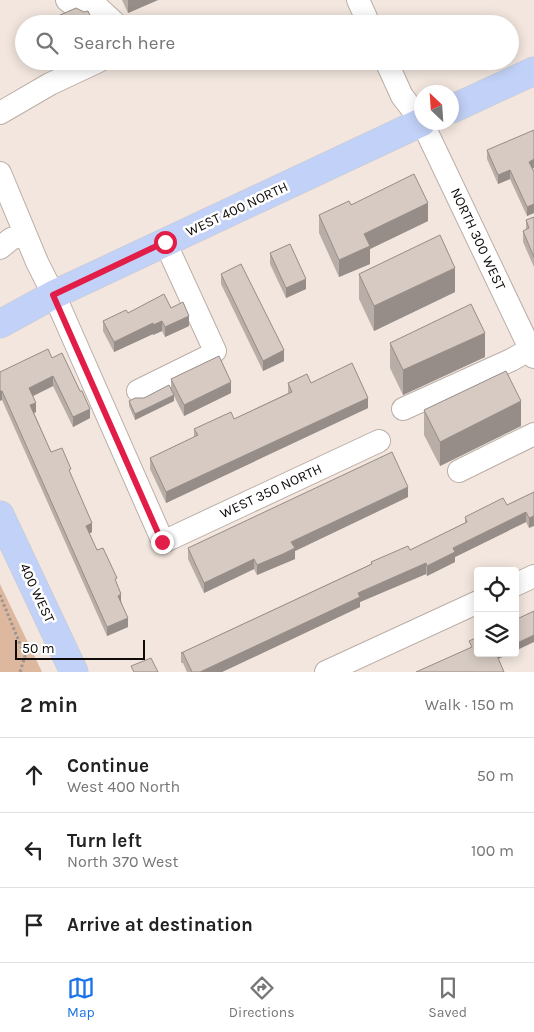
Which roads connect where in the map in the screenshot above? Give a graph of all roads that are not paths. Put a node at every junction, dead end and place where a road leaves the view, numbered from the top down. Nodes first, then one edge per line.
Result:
1 (67, 0) edge
2 (90, 0) edge
3 (358, 0) edge
4 (80, 15) edge
5 (106, 15) edge
6 (365, 15) edge
7 (80, 70) edge
8 (390, 70) edge
9 (534, 71) edge
10 (459, 106) edge
11 (414, 112) edge
12 (0, 113) edge
13 (414, 126) edge
14 (426, 130) edge
15 (0, 173) edge
16 (25, 234) junction
17 (165, 242) junction
18 (0, 248) edge
19 (53, 295) junction
20 (0, 324) edge
21 (532, 353) edge
22 (138, 391) dead end
23 (404, 409) dead end
24 (534, 434) edge
25 (379, 441) dead end
26 (459, 471) dead end
27 (0, 515) edge
28 (534, 576) edge
29 (519, 583) edge
30 (474, 604) edge
31 (74, 672) edge
32 (326, 672) edge

1 - 4 street
2 - 5 street
3 - 6 street
7 - 12 street
8 - 11 street, NORTH 300 WEST
9 - 10 main road
13 - 17 main road, WEST 400 NORTH
14 - 21 street, NORTH 300 WEST
15 - 16 street
16 - 18 street
16 - 19 street
17 - 19 main road, WEST 400 NORTH
17 - 22 street
19 - 20 main road, WEST 400 NORTH
19 - 25 street, WEST 350 NORTH
21 - 23 street
24 - 26 street
27 - 31 main road, 400 WEST
28 - 29 street
30 - 32 street

